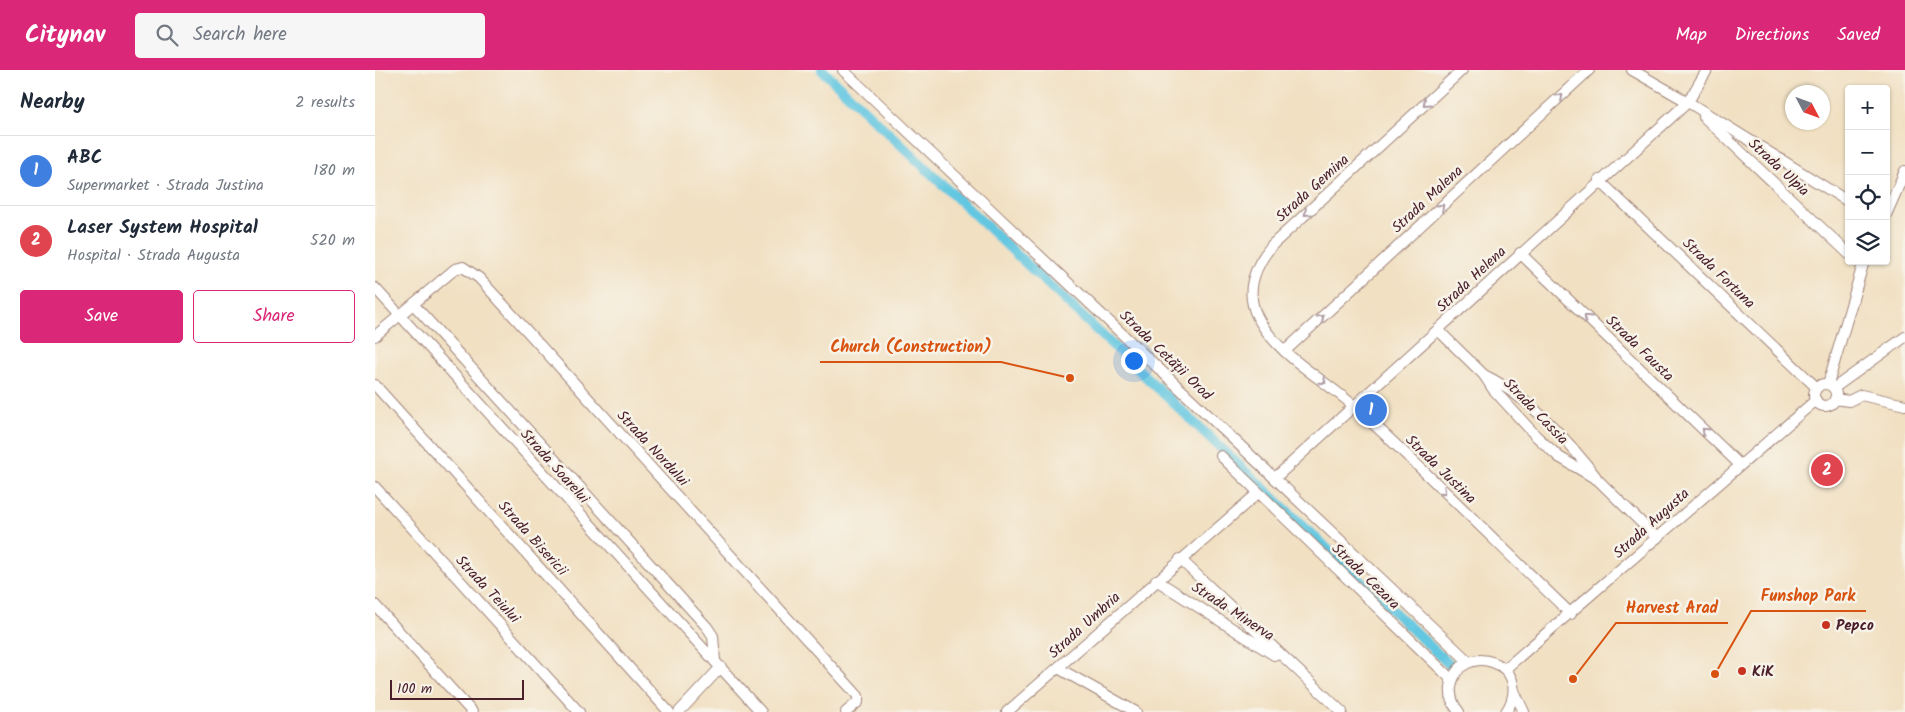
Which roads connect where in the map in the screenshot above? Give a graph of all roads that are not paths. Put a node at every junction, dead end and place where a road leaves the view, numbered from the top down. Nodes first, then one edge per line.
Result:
1 (843, 70) edge
2 (1462, 70) edge
3 (1589, 70) edge
4 (1632, 70) edge
5 (1707, 70) edge
6 (1688, 102) junction
7 (1905, 171) edge
8 (1599, 180) junction
9 (1903, 186) edge
10 (1845, 200) edge
11 (1890, 208) edge
12 (1845, 250) edge
13 (1520, 254) junction
14 (1860, 265) edge
15 (375, 288) edge
16 (414, 305) junction
17 (400, 316) junction
18 (1438, 330) junction
19 (375, 336) edge
20 (1905, 337) edge
21 (1285, 351) junction
22 (1483, 375) junction
23 (375, 385) edge
24 (1817, 388) junction
25 (1833, 390) junction
26 (1816, 400) junction
27 (1905, 405) edge
28 (1354, 406) junction
29 (525, 428) junction
30 (511, 440) junction
31 (1221, 456) dead end
32 (1740, 465) junction
33 (1275, 478) junction
34 (1598, 480) junction
35 (375, 486) edge
36 (1258, 493) junction
37 (1657, 538) junction
38 (1180, 560) junction
39 (1156, 580) junction
40 (375, 605) edge
41 (1571, 614) junction
42 (1469, 662) junction
43 (718, 664) junction
44 (1058, 668) junction
45 (1293, 668) junction
46 (1505, 669) junction
47 (1452, 682) junction
48 (1514, 691) junction
49 (1115, 701) junction
50 (1524, 711) edge
51 (472, 712) edge
52 (579, 712) edge
53 (669, 712) edge
54 (679, 712) edge
55 (761, 712) edge
56 (845, 712) edge
57 (1007, 712) edge
58 (1125, 712) edge
59 (1136, 712) edge
60 (1342, 712) edge
61 (1458, 712) edge
62 (1506, 712) edge

1 - 33 street, Strada Cetății Orod
2 -> 21 street, Strada Gemina
21 -> 3 street, Strada Malena
4 - 6 street
5 - 6 street, Strada Helena
6 - 8 street, Strada Helena
6 - 10 street
6 - 12 street, Strada Ulpia
7 - 9 street
8 - 13 street, Strada Helena
8 - 24 street, Strada Fortuna
9 - 11 street
13 - 18 street, Strada Helena
32 -> 13 street, Strada Fausta
14 - 25 street
15 - 17 street, Strada Soarelui
16 - 17 street, Strada Nordului
16 - 29 street, Strada Soarelui
16 - 56 street, Strada Nordului
17 - 19 street, Strada Nordului
17 - 30 street, Strada Soarelui
18 - 22 street, Strada Cassia
18 - 28 street, Strada Helena
20 - 25 street
21 -> 28 street, Strada Justina
22 - 34 street, Strada Cassia
22 - 34 street, Strada Cassia
23 - 53 street, Strada Bisericii
24 - 25 street
24 - 26 street
25 - 26 street
25 - 27 street
26 - 32 street, Strada Augusta
28 - 33 street, Strada Helena
28 -> 41 street, Strada Justina
29 - 30 street
29 - 43 street, Strada Soarelui
30 - 43 street, Strada Soarelui
31 - 36 street, Strada Cezara
32 - 37 street, Strada Augusta
33 - 42 street, Strada Cetății Orod
34 - 37 street, Strada Cassia
35 - 52 street, Strada Teiului
36 - 38 street
36 - 47 street, Strada Cezara
37 - 41 street, Strada Augusta
38 - 39 street, Strada Umbria
38 - 45 street, Strada Minerva
39 - 44 street, Strada Umbria
39 - 45 street, Strada Minerva
40 - 51 street
41 - 46 street, Strada Augusta
42 - 46 street
42 - 47 street
43 - 54 street
43 - 55 street, Strada Soarelui
44 - 49 street
44 - 57 street, Strada Umbria
45 - 60 street, Strada Minerva
46 - 48 street
47 - 61 street
48 - 50 street
48 - 62 street
49 - 58 street
49 - 59 street
50 - 62 street

